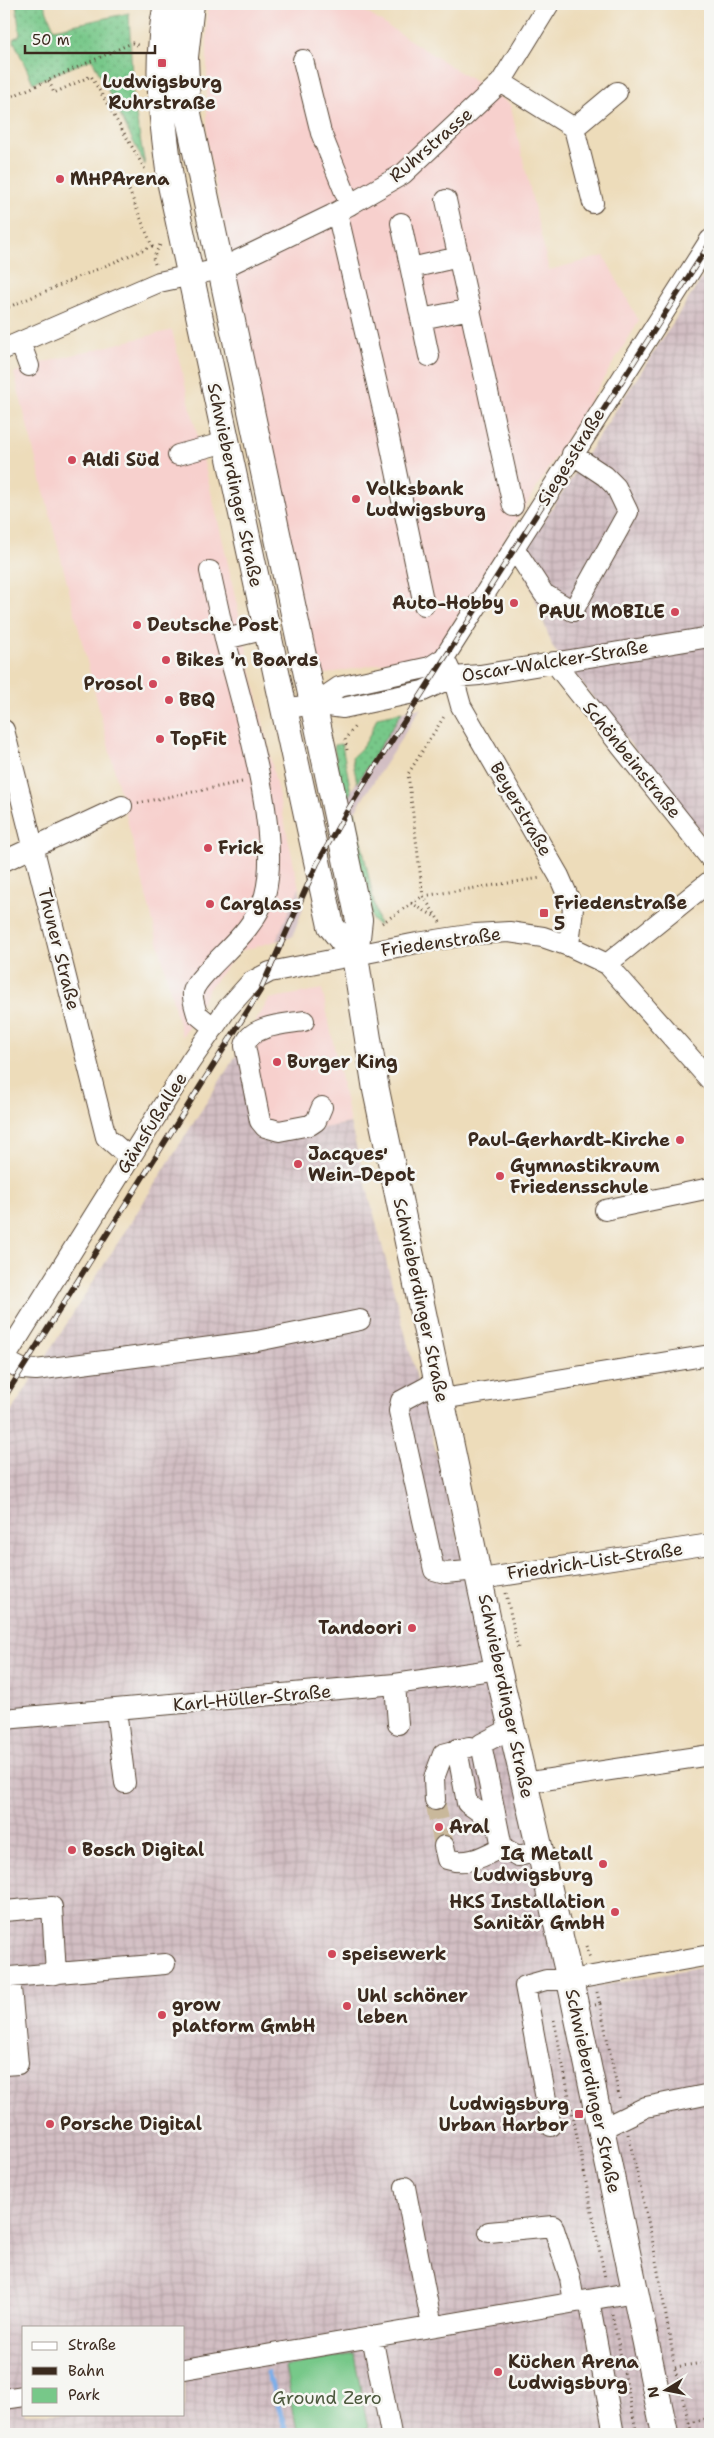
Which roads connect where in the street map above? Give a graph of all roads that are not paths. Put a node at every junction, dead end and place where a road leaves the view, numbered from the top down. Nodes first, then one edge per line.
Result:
1 (150, 4) edge
2 (167, 4) edge
3 (191, 4) edge
4 (549, 4) edge
5 (164, 32) junction
6 (303, 60) dead end
7 (501, 82) junction
8 (617, 92) dead end
9 (574, 128) junction
10 (446, 200) dead end
11 (594, 203) dead end
12 (343, 209) junction
13 (401, 223) dead end
14 (710, 240) edge
15 (459, 256) junction
16 (411, 268) junction
17 (220, 269) junction
18 (190, 275) junction
19 (471, 309) junction
20 (421, 320) junction
21 (12, 346) edge
22 (429, 356) dead end
23 (29, 366) dead end
24 (226, 442) junction
25 (178, 454) dead end
26 (572, 454) junction
27 (513, 506) dead end
28 (514, 548) junction
29 (210, 571) dead end
30 (424, 605) dead end
31 (267, 630) junction
32 (710, 637) edge
33 (225, 639) junction
34 (444, 658) junction
35 (554, 662) junction
36 (455, 686) junction
37 (314, 704) junction
38 (284, 709) junction
39 (4, 730) edge
40 (122, 806) road end
41 (34, 847) junction
42 (710, 858) edge
43 (4, 861) edge
44 (710, 881) edge
45 (569, 946) junction
46 (355, 956) junction
47 (607, 964) junction
48 (304, 1020) dead end
49 (214, 1028) junction
50 (710, 1080) edge
51 (322, 1107) dead end
52 (130, 1158) junction
53 (710, 1188) edge
54 (605, 1210) dead end
55 (360, 1320) dead end
56 (710, 1355) edge
57 (4, 1360) edge
58 (440, 1390) junction
59 (710, 1544) edge
60 (487, 1575) junction
61 (498, 1668) junction
62 (395, 1684) junction
63 (116, 1710) junction
64 (4, 1720) edge
65 (398, 1724) dead end
66 (512, 1728) junction
67 (481, 1744) junction
68 (457, 1749) junction
69 (710, 1755) edge
70 (434, 1778) junction
71 (125, 1783) dead end
72 (524, 1784) junction
73 (435, 1800) tunnel mouth
74 (467, 1803) junction
75 (497, 1824) junction
76 (444, 1846) tunnel mouth
77 (502, 1847) junction
78 (540, 1852) junction
79 (4, 1911) edge
80 (710, 1956) edge
81 (165, 1964) dead end
82 (56, 1974) junction
83 (570, 1980) junction
84 (4, 2065) edge
85 (710, 2094) edge
86 (552, 2126) dead end
87 (601, 2129) junction
88 (405, 2187) dead end
89 (488, 2232) dead end
90 (635, 2292) junction
91 (581, 2301) junction
92 (432, 2326) junction
93 (372, 2336) junction
94 (185, 2369) edge
95 (22, 2396) edge
96 (4, 2399) edge
97 (391, 2434) edge
98 (610, 2434) edge
99 (665, 2434) edge

1 - 5 street
2 - 5 main road, Schwieberdinger Straße
3 - 17 main road, Schwieberdinger Straße
4 - 7 street, Ruhrstrasse
5 - 18 main road, Schwieberdinger Straße
6 - 12 street
7 - 9 street
7 - 12 street, Ruhrstrasse
8 - 9 street
9 - 11 street
10 - 15 street
12 - 17 street, Ruhrstrasse
12 - 30 street
13 - 16 street
14 - 26 street, Siegesstraße
15 - 16 street
15 - 19 street
16 - 20 street
17 - 18 street, Ruhrstrasse
17 - 37 main road, Schwieberdinger Straße
18 - 21 street, Ruhrstrasse
18 - 24 main road, Schwieberdinger Straße
19 - 20 street
19 - 27 street
20 - 22 street
21 - 23 street
24 - 25 street
24 - 31 main road, Schwieberdinger Straße
26 - 28 street, Siegesstraße
26 - 28 street
28 - 34 street, Siegesstraße
29 - 33 street
31 - 33 street
31 - 38 main road, Schwieberdinger Straße
32 - 35 street, Oscar-Walcker-Straße
33 - 49 street
34 - 36 street
34 - 37 street, Oscar-Walcker-Straße
35 - 36 street, Oscar-Walcker-Straße
35 - 42 street, Schönbeinstraße
36 - 37 street, Oscar-Walcker-Straße
36 - 45 street, Beyerstraße
37 - 38 street, Oscar-Walcker-Straße
37 - 46 main road, Schwieberdinger Straße
38 - 46 main road, Schwieberdinger Straße
39 - 41 street, Thuner Straße
40 - 41 street
41 - 43 street
41 - 52 street, Thuner Straße
44 - 47 street
45 - 46 street, Friedenstraße
45 - 47 street, Friedenstraße
46 - 49 street, Gänsfußallee
46 - 58 main road, Schwieberdinger Straße
47 - 50 street, Friedenstraße
48 - 51 street
49 - 52 street, Gänsfußallee
52 - 57 street, Gänsfußallee
53 - 54 street
55 - 57 street
56 - 58 street
58 - 60 main road, Schwieberdinger Straße
58 - 60 street, Friedrich-List-Straße
59 - 60 street, Friedrich-List-Straße
60 - 61 main road, Schwieberdinger Straße
61 - 62 street, Karl-Hüller-Straße
61 - 66 main road, Schwieberdinger Straße
62 - 63 street, Karl-Hüller-Straße
62 - 65 street
63 - 64 street, Karl-Hüller-Straße
63 - 71 street
66 - 67 street
66 - 72 main road, Schwieberdinger Straße
67 - 68 street
67 - 75 street
68 - 70 street
68 - 74 street
69 - 72 street
70 - 73 street
70 - 74 street
72 - 78 main road, Schwieberdinger Straße
74 - 75 street
75 - 77 street
76 - 77 street
77 - 78 street
78 - 83 main road, Schwieberdinger Straße
79 - 82 street
80 - 83 street
81 - 82 street
82 - 84 street
83 - 86 street
83 - 87 main road, Schwieberdinger Straße
85 - 87 street
87 - 90 main road, Schwieberdinger Straße
88 - 92 street
89 - 91 street
90 - 91 street
90 - 99 main road, Schwieberdinger Straße
91 - 92 street
91 - 98 street
92 - 93 street
93 - 94 street
93 - 97 street
95 - 96 street

